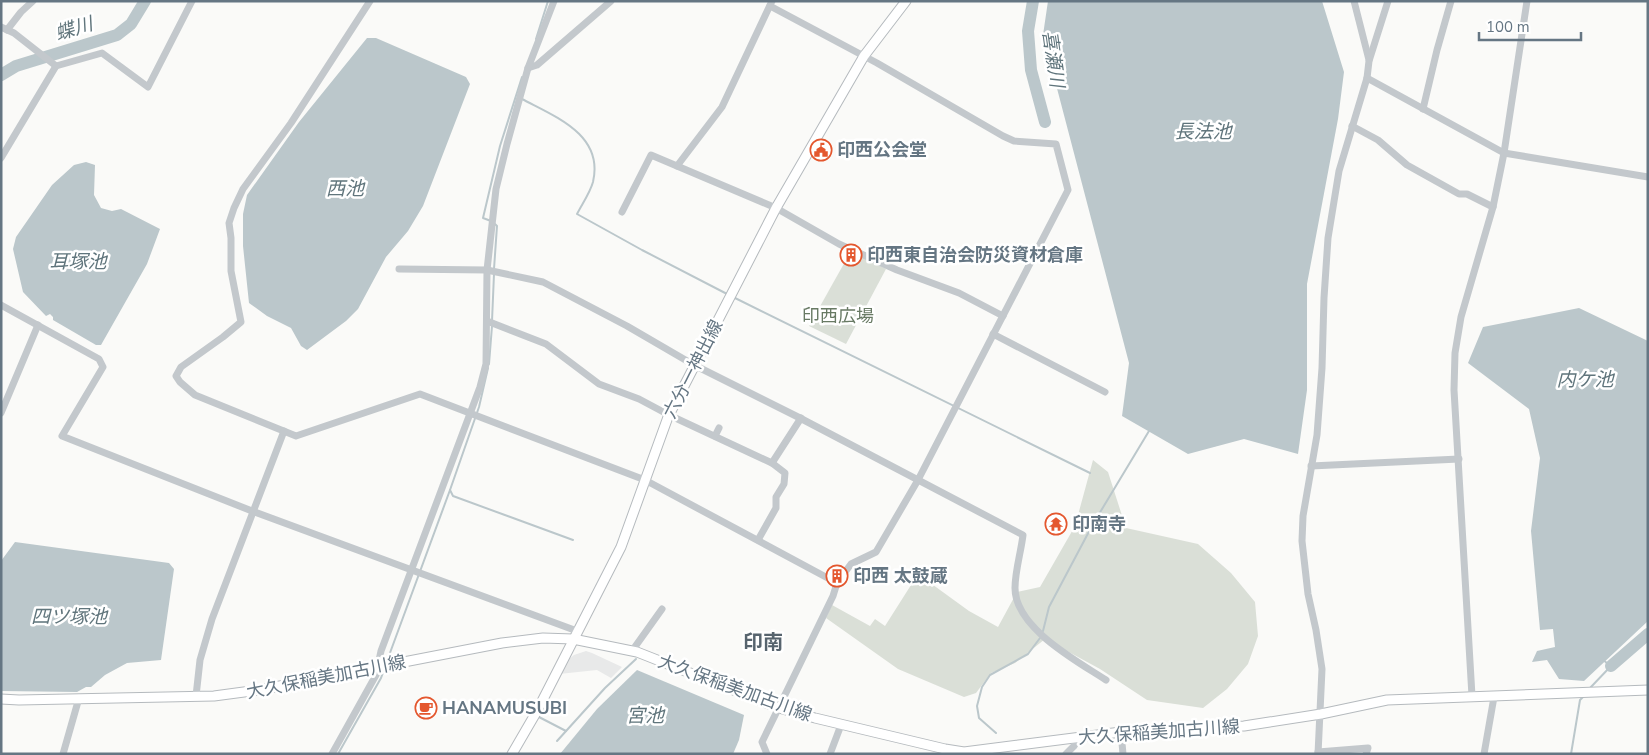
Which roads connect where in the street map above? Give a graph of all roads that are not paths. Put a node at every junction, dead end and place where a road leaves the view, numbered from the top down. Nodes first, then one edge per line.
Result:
1 (33, 1) edge
2 (192, 1) edge
3 (370, 1) edge
4 (554, 1) edge
5 (611, 1) edge
6 (906, 1) edge
7 (1354, 1) edge
8 (1388, 1) edge
9 (1451, 1) edge
10 (1528, 1) edge
11 (771, 3) edge
12 (4, 29) edge
13 (864, 56) junction
14 (1369, 61) junction
15 (56, 66) junction
16 (528, 68) junction
17 (1367, 78) junction
18 (1423, 109) junction
19 (1352, 126) junction
20 (1504, 153) junction
21 (1, 158) edge
22 (678, 166) junction
23 (1648, 176) edge
24 (1493, 207) junction
25 (776, 208) junction
26 (622, 212) dead end
27 (399, 268) dead end
28 (487, 270) junction
29 (1, 305) edge
30 (1003, 316) junction
31 (487, 321) junction
32 (38, 325) junction
33 (993, 334) junction
34 (694, 365) junction
35 (1105, 392) dead end
36 (1, 413) edge
37 (471, 413) junction
38 (669, 415) junction
39 (801, 418) junction
40 (719, 428) dead end
41 (284, 430) junction
42 (716, 436) junction
43 (1459, 459) junction
44 (772, 463) junction
45 (1311, 466) junction
46 (645, 480) junction
47 (918, 480) junction
48 (252, 511) junction
49 (758, 540) junction
50 (412, 570) junction
51 (837, 583) junction
52 (662, 609) dead end
53 (577, 630) junction
54 (572, 639) junction
55 (632, 651) junction
56 (378, 667) junction
57 (1106, 680) dead end
58 (1648, 690) edge
59 (196, 696) junction
60 (1472, 696) junction
61 (1494, 697) junction
62 (79, 698) junction
63 (1, 699) edge
64 (779, 708) junction
65 (1321, 714) junction
66 (841, 725) junction
67 (1120, 732) junction
68 (1079, 737) junction
69 (1318, 753) edge
70 (64, 754) edge
71 (332, 754) edge
72 (512, 754) edge
73 (767, 754) edge
74 (830, 754) edge
75 (1066, 754) edge
76 (1122, 754) edge
77 (1366, 754) edge
78 (1484, 754) edge

1 - 12 street
2 - 15 street
3 - 41 street
4 - 16 street
5 - 16 street
6 - 13 main road, 六分一神出線
7 - 14 street
8 - 14 street
9 - 18 street
10 - 20 street
11 - 13 street
11 - 22 street
12 - 15 street
13 - 25 main road, 六分一神出線
13 - 30 street
14 - 17 street
15 - 21 street
16 - 28 street
17 - 18 street
17 - 19 street
18 - 20 street
19 - 24 street
19 - 45 street
20 - 23 street
20 - 24 street
22 - 25 street
22 - 26 street
24 - 43 street
25 - 30 street
25 - 34 main road, 六分一神出線
27 - 28 street
28 - 31 street
28 - 34 street
29 - 32 street
30 - 33 street
31 - 37 street
31 - 38 street
32 - 36 street
32 - 48 street
33 - 35 street
33 - 47 street
34 - 38 main road, 六分一神出線
34 - 39 street
37 - 41 street
37 - 46 street
37 - 50 street
38 - 42 street
38 - 46 main road, 六分一神出線
39 - 44 street
39 - 47 street
40 - 42 street
41 - 48 street
42 - 44 street
43 - 45 street
43 - 60 street
44 - 49 street
45 - 65 street
46 - 49 street
46 - 53 main road, 六分一神出線
47 - 51 street
47 - 57 street
48 - 50 street
48 - 59 street
49 - 51 street
50 - 53 street
50 - 56 street
51 - 64 street
52 - 55 street
53 - 54 main road, 六分一神出線
54 - 55 main road, 大久保稲美加古川線
54 - 56 main road, 大久保稲美加古川線
54 - 72 main road, 六分一神出線
55 - 64 main road, 大久保稲美加古川線
56 - 59 main road, 大久保稲美加古川線
56 - 71 street
58 - 61 main road, 大久保稲美加古川線
59 - 62 main road, 大久保稲美加古川線
60 - 61 main road, 大久保稲美加古川線
60 - 65 main road, 大久保稲美加古川線
61 - 78 street
62 - 63 main road, 大久保稲美加古川線
62 - 70 street
64 - 66 main road, 大久保稲美加古川線
64 - 73 street
65 - 67 main road, 大久保稲美加古川線
65 - 69 street
66 - 68 main road, 大久保稲美加古川線
66 - 74 street
67 - 68 main road, 大久保稲美加古川線
67 - 76 street
68 - 75 street
69 - 77 street

